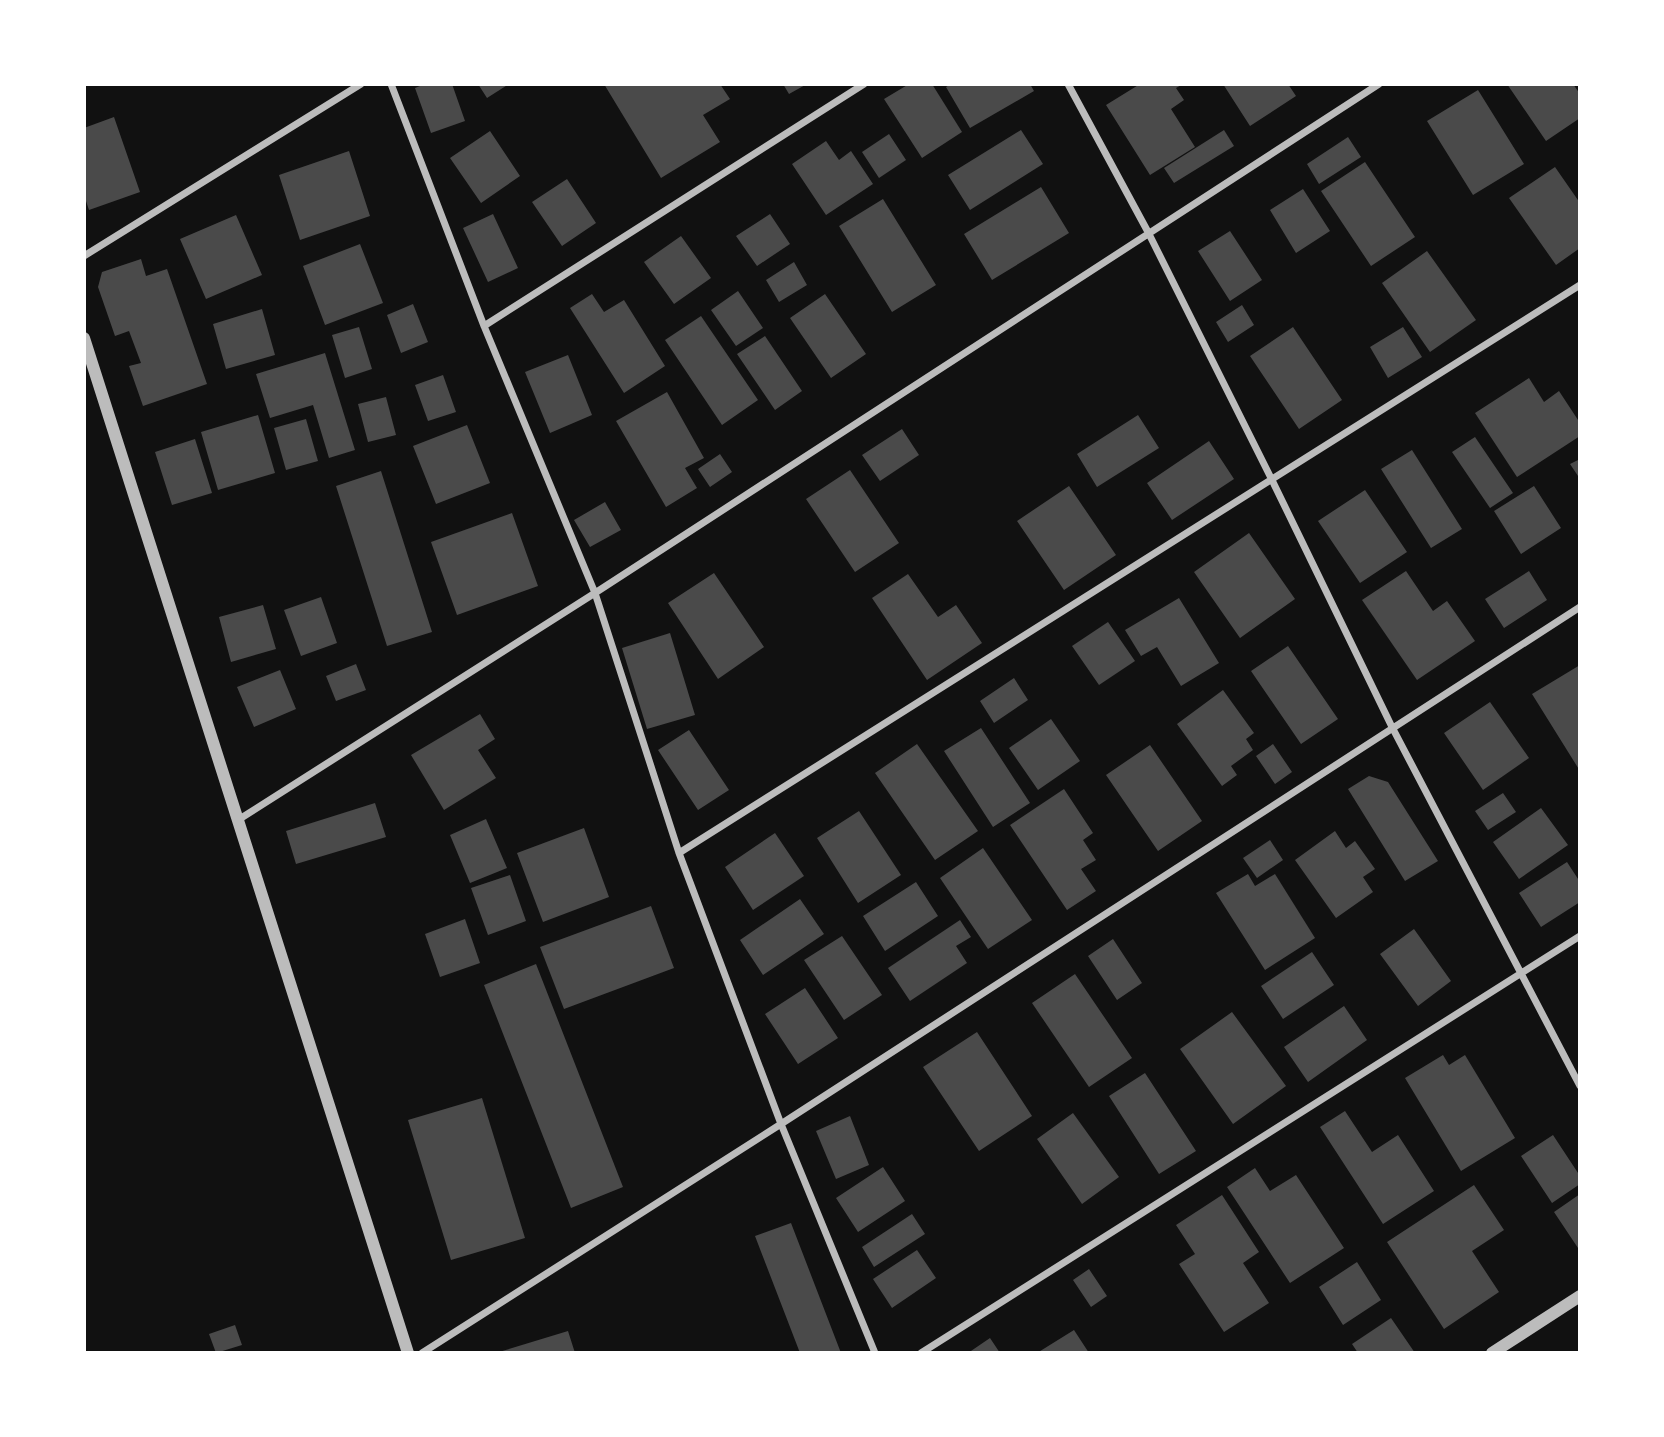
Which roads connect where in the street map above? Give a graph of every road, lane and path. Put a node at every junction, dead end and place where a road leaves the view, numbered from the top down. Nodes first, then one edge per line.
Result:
1 (361, 84) edge
2 (391, 84) edge
3 (864, 84) edge
4 (1068, 84) edge
5 (1379, 84) edge
6 (1148, 232) junction
7 (84, 256) edge
8 (1580, 285) edge
9 (484, 326) junction
10 (84, 338) edge
11 (1272, 480) junction
12 (595, 593) junction
13 (1580, 607) edge
14 (1392, 727) junction
15 (238, 820) junction
16 (679, 853) junction
17 (1580, 936) edge
18 (1521, 974) junction
19 (1580, 1086) edge
20 (781, 1124) junction
21 (1580, 1296) edge
22 (408, 1353) edge
23 (422, 1353) edge
24 (875, 1353) edge
25 (921, 1353) edge
26 (1492, 1353) edge

1 - 7 street
2 - 9 street
3 - 9 street
4 - 6 street
5 - 6 street
6 - 11 street
6 - 12 street
8 - 11 street
9 - 12 street
10 - 15 street
11 - 14 street
11 - 16 street
12 - 15 street
12 - 16 street
13 - 14 street
14 - 18 street
14 - 20 street
15 - 22 street
16 - 20 street
17 - 18 street
18 - 19 street
18 - 25 street
20 - 23 street
20 - 24 street
21 - 26 street

